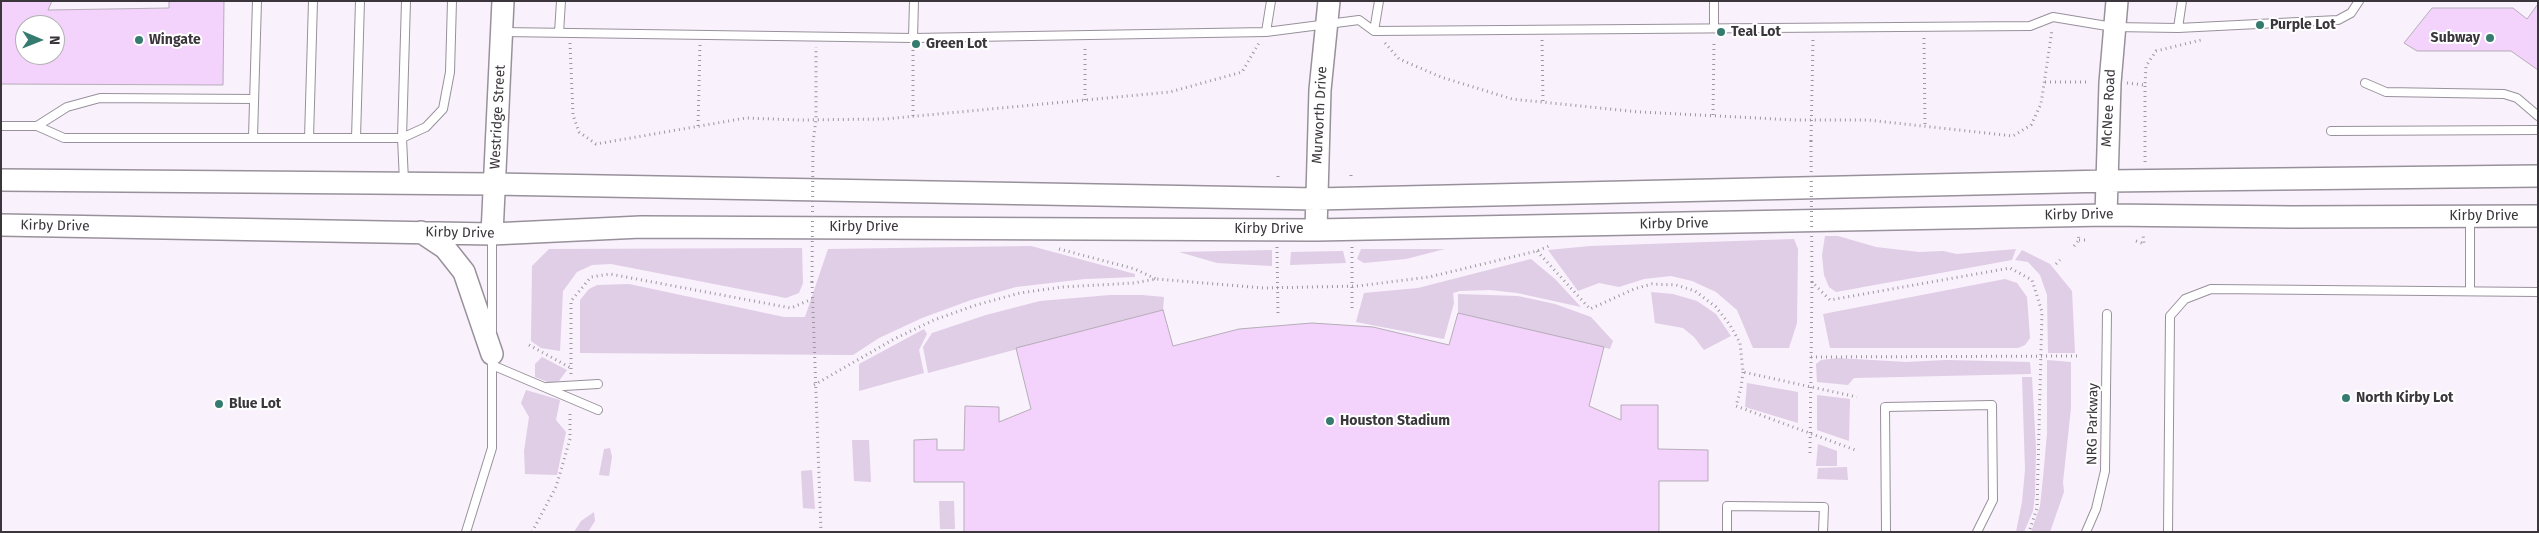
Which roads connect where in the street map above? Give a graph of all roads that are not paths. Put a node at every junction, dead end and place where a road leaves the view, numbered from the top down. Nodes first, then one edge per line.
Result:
1 (257, 1) edge
2 (313, 1) edge
3 (360, 1) edge
4 (406, 1) edge
5 (452, 1) edge
6 (503, 1) edge
7 (561, 1) edge
8 (914, 1) edge
9 (1271, 1) edge
10 (1329, 1) edge
11 (1379, 1) edge
12 (1714, 1) edge
13 (2117, 1) edge
14 (2182, 1) edge
15 (2359, 1) edge
16 (1326, 23) junction
17 (2113, 27) junction
18 (1714, 28) junction
19 (2178, 28) junction
20 (1374, 31) junction
21 (502, 32) junction
22 (1266, 32) junction
23 (559, 33) junction
24 (914, 38) junction
25 (2365, 83) dead end
26 (254, 99) junction
27 (2538, 116) edge
28 (1, 126) edge
29 (37, 126) junction
30 (2538, 130) edge
31 (2331, 131) dead end
32 (253, 137) junction
33 (309, 138) junction
34 (356, 138) junction
35 (402, 138) junction
36 (2538, 176) edge
37 (1, 180) edge
38 (2107, 181) junction
39 (404, 183) junction
40 (494, 184) junction
41 (1714, 190) junction
42 (960, 193) junction
43 (1316, 199) junction
44 (2106, 215) junction
45 (2470, 216) junction
46 (2538, 216) edge
47 (1714, 223) junction
48 (1, 225) edge
49 (960, 227) junction
50 (1316, 230) junction
51 (421, 232) junction
52 (492, 234) junction
53 (2470, 291) junction
54 (2538, 292) edge
55 (2107, 314) dead end
56 (492, 359) junction
57 (598, 384) dead end
58 (545, 387) junction
59 (598, 410) dead end
60 (466, 532) edge
61 (1727, 532) edge
62 (1823, 532) edge
63 (1886, 532) edge
64 (1976, 532) edge
65 (2086, 532) edge
66 (2168, 532) edge

1 - 26 lane
2 - 33 lane
3 - 34 lane
4 - 35 lane
5 - 35 lane
6 - 21 main road, Westridge Street
7 - 23 lane
8 - 24 lane
9 - 22 lane
10 - 16 main road, Murworth Drive
11 - 20 lane
12 - 18 lane
13 - 17 main road, McNee Road
14 - 19 lane
15 - 19 lane
16 - 20 lane
16 - 22 lane
16 - 43 main road, Murworth Drive
17 - 18 lane
17 - 19 lane
17 - 38 main road, McNee Road
18 - 20 lane
21 - 23 lane
21 - 40 main road, Westridge Street
22 - 24 lane
23 - 24 lane
25 - 27 lane
26 - 29 lane
26 - 32 lane
28 - 29 lane
29 - 32 lane
30 - 31 lane
32 - 33 lane
33 - 34 lane
34 - 35 lane
35 - 39 lane
36 - 38 main road
37 - 39 main road
38 - 41 main road
38 - 44 main road, McNee Road
39 - 40 main road
40 - 42 main road
40 - 52 main road, Westridge Street
41 - 43 main road
41 - 47 main road
42 - 43 main road
42 - 49 main road
43 - 50 main road, Murworth Drive
44 - 45 main road, Kirby Drive
44 - 47 main road, Kirby Drive
45 - 46 main road, Kirby Drive
45 - 53 lane
47 - 50 main road, Kirby Drive
48 - 51 main road, Kirby Drive
49 - 50 main road, Kirby Drive
49 - 52 main road, Kirby Drive
51 - 52 main road, Kirby Drive
51 - 56 main road
52 - 56 lane
53 - 54 lane
53 - 66 lane
55 - 65 lane, NRG Parkway
56 - 58 lane
56 - 60 lane
57 - 58 lane
58 - 59 lane
61 - 62 lane
63 - 64 lane

